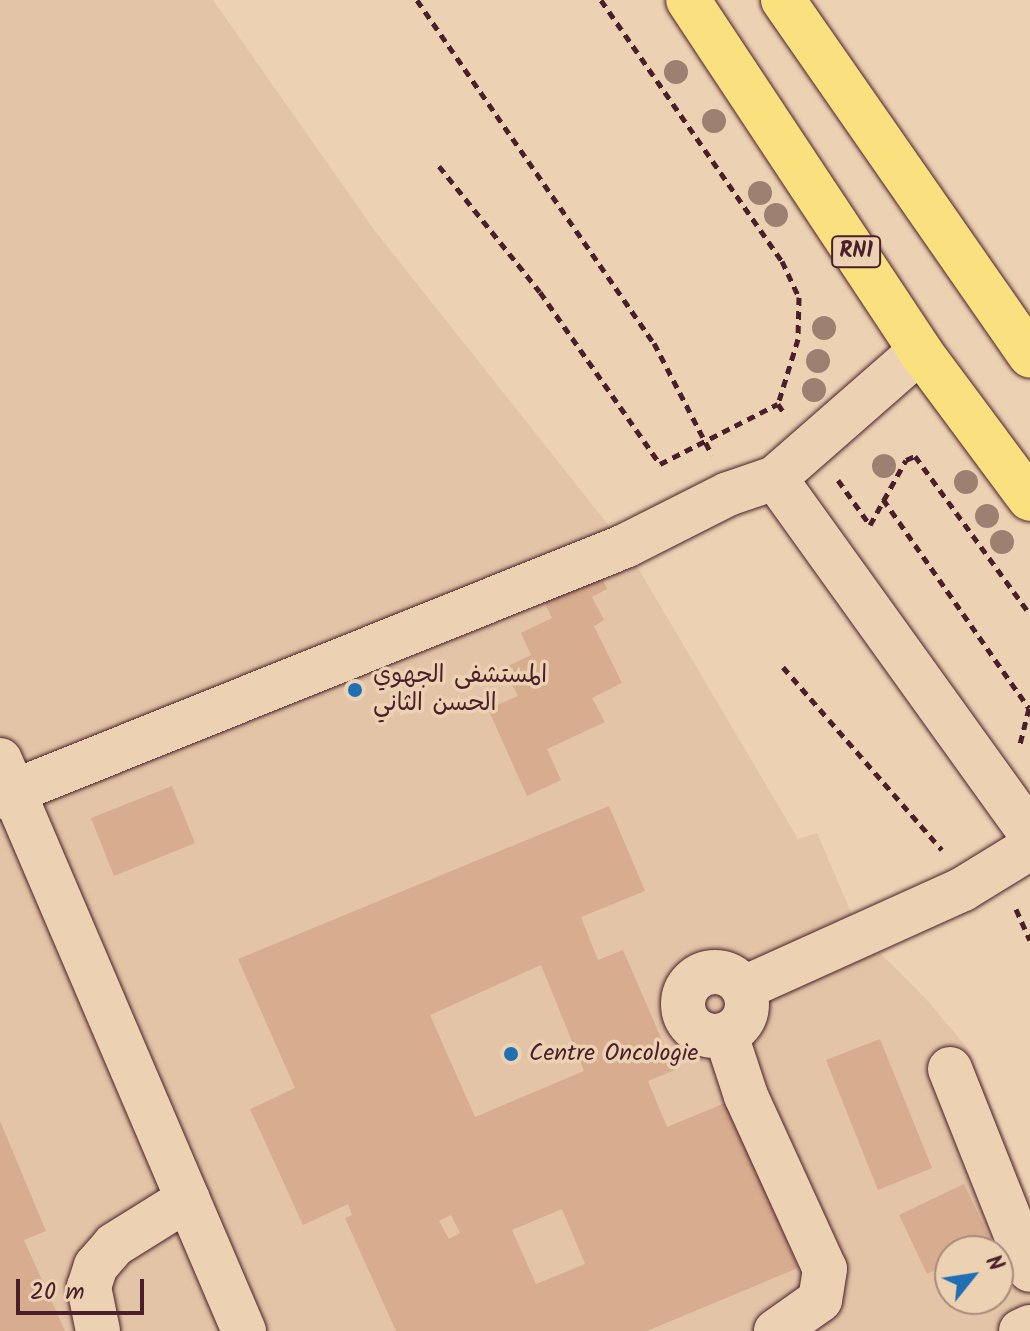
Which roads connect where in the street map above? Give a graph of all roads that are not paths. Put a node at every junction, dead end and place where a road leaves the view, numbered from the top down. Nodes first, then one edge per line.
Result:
1 (688, 0) edge
2 (783, 0) edge
3 (920, 351) junction
4 (1030, 356) edge
5 (775, 478) junction
6 (1030, 499) edge
7 (4, 783) edge
8 (1030, 833) edge
9 (1030, 848) edge
10 (744, 988) junction
11 (726, 1035) junction
12 (950, 1069) dead end
13 (188, 1199) junction
14 (1030, 1270) edge
15 (1030, 1327) edge
16 (98, 1331) edge
17 (244, 1331) edge
18 (776, 1331) edge
19 (1021, 1331) edge

1 - 3 highway, RN1
2 - 4 highway
3 - 5 lane
3 - 6 highway, RN1
5 - 7 lane
5 - 8 lane
7 - 13 lane
9 - 10 lane
10 - 11 lane
10 - 11 lane
11 - 18 lane
12 - 14 lane
13 - 16 lane
13 - 17 lane
15 - 19 lane

